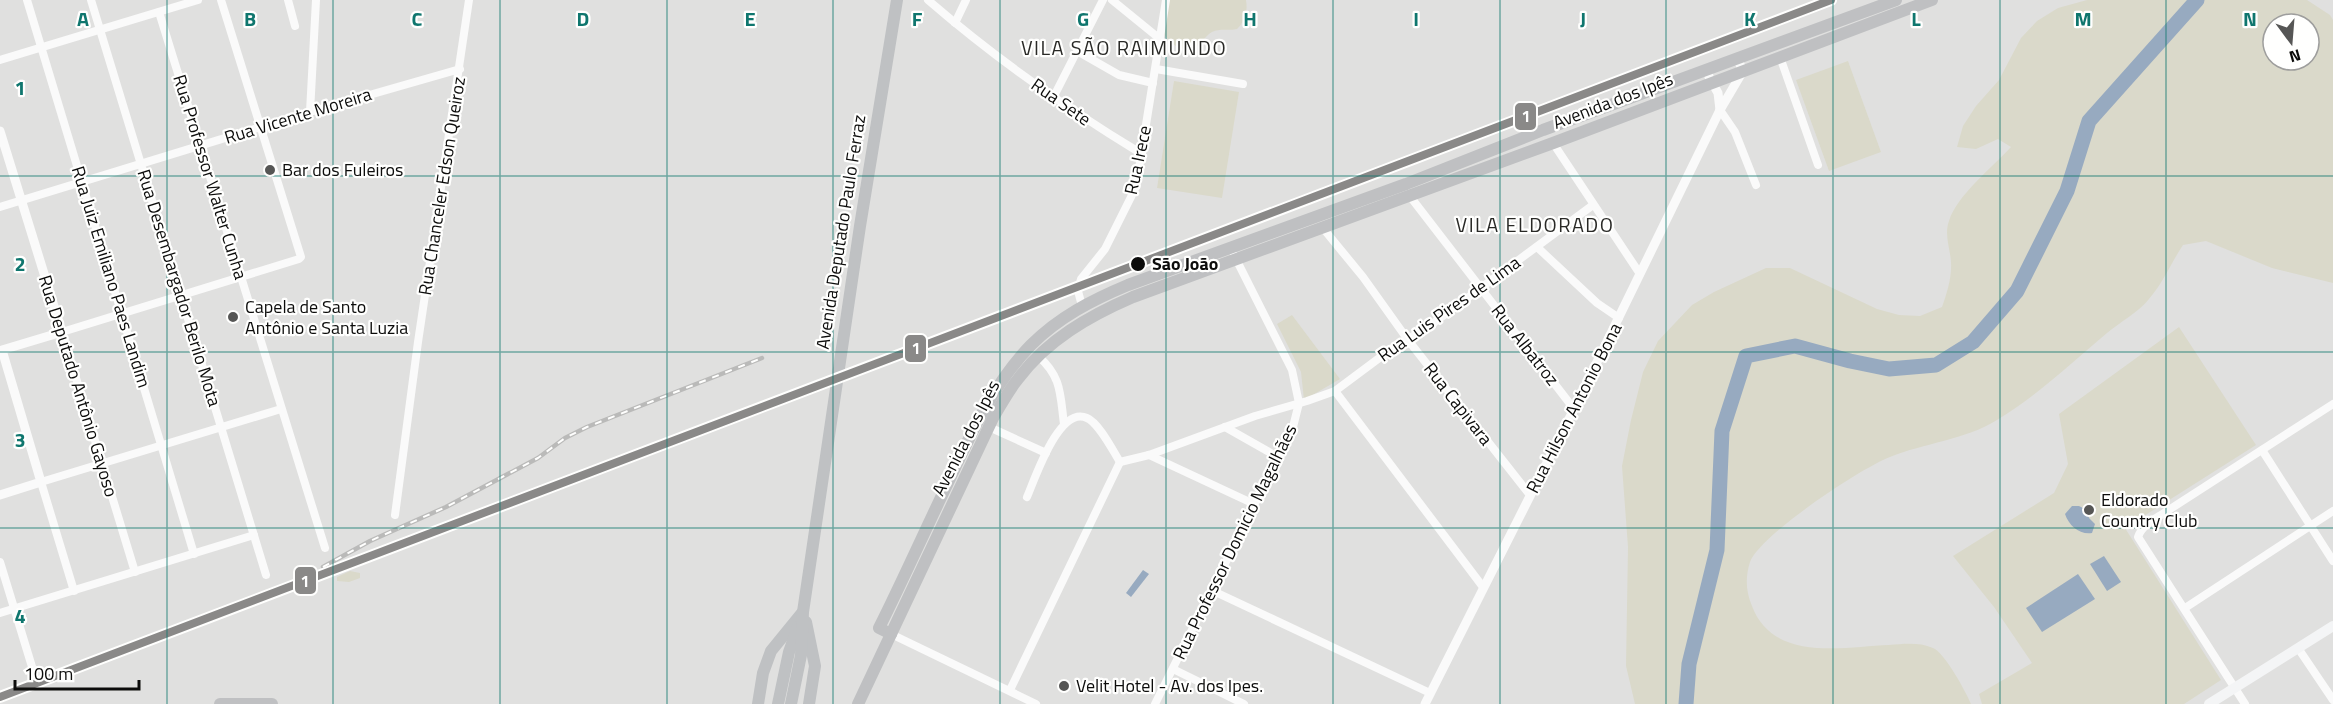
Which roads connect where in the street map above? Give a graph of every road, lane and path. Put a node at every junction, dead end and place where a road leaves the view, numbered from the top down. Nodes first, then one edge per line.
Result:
1 (27, 0) edge
2 (91, 0) edge
3 (198, 0) edge
4 (221, 0) edge
5 (288, 0) edge
6 (316, 0) edge
7 (469, 0) edge
8 (897, 0) edge
9 (928, 0) edge
10 (966, 0) edge
11 (1103, 0) edge
12 (1112, 0) edge
13 (1166, 0) edge
14 (1896, 0) edge
15 (1932, 0) edge
16 (159, 12) junction
17 (955, 23) junction
18 (295, 26) dead end
19 (100, 29) junction
20 (1160, 39) junction
21 (41, 48) junction
22 (1077, 51) junction
23 (1780, 57) junction
24 (1737, 58) junction
25 (0, 60) edge
26 (460, 69) junction
27 (1156, 69) junction
28 (1743, 71) junction
29 (1710, 75) junction
30 (1153, 83) junction
31 (1243, 84) dead end
32 (1053, 98) junction
33 (1720, 110) junction
34 (310, 112) junction
35 (260, 127) junction
36 (0, 131) edge
37 (1553, 143) junction
38 (200, 146) junction
39 (1142, 154) junction
40 (141, 164) junction
41 (1818, 165) dead end
42 (82, 182) junction
43 (1756, 185) dead end
44 (1409, 195) junction
45 (21, 201) junction
46 (1593, 205) junction
47 (0, 207) edge
48 (1340, 214) junction
49 (1322, 227) junction
50 (1231, 246) junction
51 (1537, 247) junction
52 (1236, 259) junction
53 (1640, 274) junction
54 (240, 276) junction
55 (1481, 288) junction
56 (181, 295) junction
57 (1082, 306) junction
58 (122, 314) junction
59 (1619, 318) junction
60 (62, 332) junction
61 (1408, 340) junction
62 (0, 349) edge
63 (1038, 356) junction
64 (1335, 391) junction
65 (1299, 403) junction
66 (2333, 404) edge
67 (281, 409) junction
68 (1574, 409) junction
69 (1064, 424) junction
70 (221, 426) junction
71 (989, 427) junction
72 (1225, 427) junction
73 (161, 444) junction
74 (2262, 450) junction
75 (1046, 453) junction
76 (1149, 455) junction
77 (1278, 457) junction
78 (1120, 462) junction
79 (101, 463) junction
80 (41, 482) junction
81 (0, 495) edge
82 (1530, 495) junction
83 (1027, 497) dead end
84 (1254, 504) junction
85 (2333, 511) edge
86 (395, 515) dead end
87 (2310, 525) junction
88 (254, 536) junction
89 (325, 548) dead end
90 (194, 554) junction
91 (2333, 561) edge
92 (0, 562) edge
93 (135, 572) junction
94 (266, 575) dead end
95 (1483, 588) junction
96 (1211, 590) junction
97 (74, 591) junction
98 (2185, 608) junction
99 (14, 609) junction
100 (803, 612) junction
101 (0, 613) edge
102 (2333, 626) edge
103 (891, 634) junction
104 (2298, 648) junction
105 (1173, 669) junction
106 (33, 670) dead end
107 (2235, 688) junction
108 (1010, 690) junction
109 (1430, 693) junction
110 (2333, 700) edge
111 (220, 704) edge
112 (272, 704) edge
113 (758, 704) edge
114 (778, 704) edge
115 (791, 704) edge
116 (809, 704) edge
117 (858, 704) edge
118 (1036, 704) edge
119 (1155, 704) edge
120 (1244, 704) edge
121 (1425, 704) edge
122 (2209, 704) edge
123 (2245, 704) edge

1 - 21 street, Rua Juiz Emiliano Paes Landim
2 - 19 street, Rua Desembargador Berilo Mota
3 - 16 street
4 - 35 street
5 - 18 street
6 - 34 street
7 - 26 street, Rua Chanceler Edson Queiroz
8 - 100 highway, Avenida Deputado Paulo Ferraz
9 - 17 street, Rua Sete
10 - 17 street
11 - 22 street
12 - 20 street
13 - 20 street, Rua Irece
14 - 24 main road, Avenida dos Ipês
15 - 23 main road, Avenida dos Ipês
16 - 19 street
16 - 38 street, Rua Professor Walter Cunha
17 - 32 street, Rua Sete
19 - 21 street
19 - 40 street, Rua Desembargador Berilo Mota
20 - 27 street, Rua Irece
21 - 25 street
21 - 42 street, Rua Juiz Emiliano Paes Landim
22 - 30 street
22 - 32 street
23 - 28 main road, Avenida dos Ipês
23 - 41 street
24 - 28 street
24 - 29 main road, Avenida dos Ipês
26 - 34 street, Rua Vicente Moreira
26 - 86 street, Rua Chanceler Edson Queiroz
27 - 30 street, Rua Irece
27 - 31 street
28 - 29 main road, Avenida dos Ipês
28 - 33 street, Rua Hilson Antonio Bona
29 - 33 street
29 - 37 main road, Avenida dos Ipês
29 - 48 main road, Avenida dos Ipês
30 - 39 street, Rua Irece
32 - 39 street, Rua Sete
33 - 43 street
33 - 53 street, Rua Hilson Antonio Bona
34 - 35 street, Rua Vicente Moreira
35 - 38 street, Rua Vicente Moreira
35 - 54 street
36 - 45 street, Rua Deputado Antônio Gayoso
37 - 44 main road, Avenida dos Ipês
37 - 46 street
38 - 40 street, Rua Vicente Moreira
38 - 54 street, Rua Professor Walter Cunha
39 - 57 street, Rua Irece
40 - 42 street, Rua Vicente Moreira
40 - 56 street, Rua Desembargador Berilo Mota
42 - 45 street, Rua Vicente Moreira
42 - 58 street, Rua Juiz Emiliano Paes Landim
44 - 48 main road, Avenida dos Ipês
44 - 55 street, Rua Albatroz
45 - 47 street, Rua Vicente Moreira
45 - 60 street, Rua Deputado Antônio Gayoso
46 - 51 street, Rua Luis Pires de Lima
46 - 53 street
48 - 49 main road, Avenida dos Ipês
48 - 50 main road, Avenida dos Ipês
49 - 52 main road, Avenida dos Ipês
49 - 61 street, Rua Capivara
50 - 52 street, Rua Professor Domicio Magalhães
50 - 57 main road, Avenida dos Ipês
51 - 55 street, Rua Luis Pires de Lima
51 - 59 street
52 - 63 main road, Avenida dos Ipês
52 - 65 street, Rua Professor Domicio Magalhães
53 - 59 street, Rua Hilson Antonio Bona
54 - 56 street
54 - 67 street, Rua Professor Walter Cunha
55 - 61 street, Rua Luis Pires de Lima
55 - 68 street, Rua Albatroz
56 - 58 street
56 - 70 street, Rua Desembargador Berilo Mota
57 - 103 main road, Avenida dos Ipês
58 - 60 street
58 - 73 street, Rua Juiz Emiliano Paes Landim
59 - 68 street, Rua Hilson Antonio Bona
60 - 62 street
60 - 79 street, Rua Deputado Antônio Gayoso
61 - 64 street, Rua Luis Pires de Lima
61 - 82 street, Rua Capivara
62 - 80 street
63 - 69 street
63 - 71 main road, Avenida dos Ipês
64 - 65 street, Rua Luis Pires de Lima
64 - 95 street
65 - 72 street, Rua Luis Pires de Lima
65 - 77 street, Rua Professor Domicio Magalhães
66 - 74 street
67 - 70 street
67 - 89 street, Rua Professor Walter Cunha
68 - 82 street, Rua Hilson Antonio Bona
69 - 75 street
69 - 78 street
70 - 73 street
70 - 88 street, Rua Desembargador Berilo Mota
71 - 75 street
71 - 103 main road, Avenida dos Ipês
72 - 76 street, Rua Luis Pires de Lima
72 - 77 street
73 - 79 street
73 - 90 street, Rua Juiz Emiliano Paes Landim
74 - 87 street
74 - 98 street
75 - 83 street
76 - 78 street, Rua Luis Pires de Lima
76 - 84 street
77 - 84 street, Rua Professor Domicio Magalhães
78 - 108 street
79 - 80 street
79 - 93 street, Rua Deputado Antônio Gayoso
80 - 81 street
80 - 97 street
82 - 95 street, Rua Hilson Antonio Bona
84 - 96 street, Rua Professor Domicio Magalhães
85 - 87 street
87 - 91 street
87 - 98 street
88 - 90 street
88 - 94 street, Rua Desembargador Berilo Mota
90 - 93 street
92 - 99 street
93 - 97 street
95 - 109 street, Rua Hilson Antonio Bona
96 - 105 street, Rua Professor Domicio Magalhães
96 - 109 street
97 - 99 street
98 - 107 street
99 - 101 street
99 - 106 street
100 - 113 highway
100 - 114 highway, Avenida Deputado Paulo Ferraz
100 - 115 highway, Avenida Deputado Paulo Ferraz
100 - 116 highway
102 - 104 main road
103 - 108 street
103 - 117 main road, Avenida dos Ipês
104 - 107 main road
104 - 110 street
105 - 119 street, Rua Professor Domicio Magalhães
105 - 120 street
107 - 122 main road
107 - 123 street
108 - 118 street
109 - 121 street, Rua Hilson Antonio Bona
111 - 112 main road

